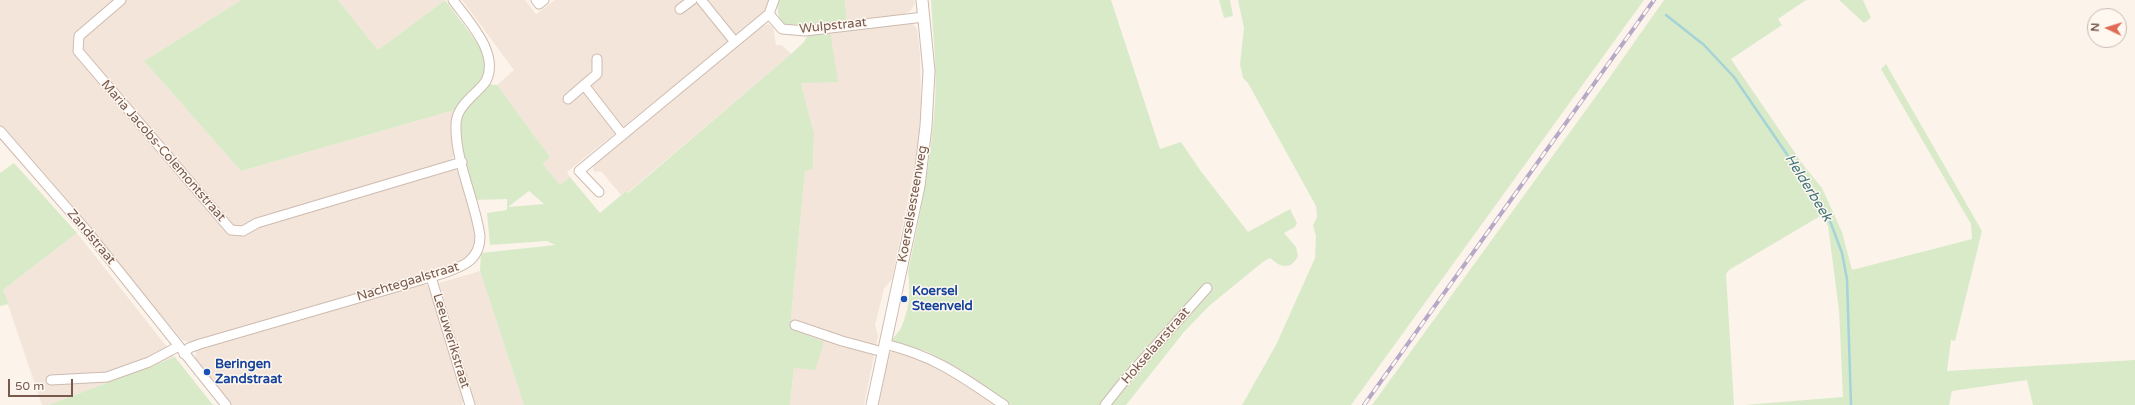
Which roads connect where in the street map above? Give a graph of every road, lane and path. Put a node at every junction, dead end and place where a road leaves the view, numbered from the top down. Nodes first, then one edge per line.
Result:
1 (121, 0) edge
2 (453, 0) edge
3 (536, 0) edge
4 (544, 0) edge
5 (692, 0) edge
6 (701, 0) edge
7 (774, 0) edge
8 (922, 0) edge
9 (680, 9) dead end
10 (768, 14) junction
11 (924, 17) junction
12 (735, 42) junction
13 (597, 59) dead end
14 (584, 85) junction
15 (568, 99) dead end
16 (0, 131) edge
17 (622, 134) junction
18 (462, 162) junction
19 (599, 192) dead end
20 (431, 277) junction
21 (1207, 288) dead end
22 (795, 325) dead end
23 (884, 348) junction
24 (181, 350) junction
25 (51, 380) dead end
26 (226, 405) edge
27 (470, 405) edge
28 (872, 405) edge
29 (1004, 405) edge
30 (1105, 405) edge

1 - 18 street, Maria Jacobs-Colemontstraat
2 - 18 street, Nachtegaalstraat
3 - 4 street
5 - 9 street
6 - 12 street
7 - 10 street
8 - 11 street, Koerselsesteenweg
10 - 11 street, Wulpstraat
10 - 12 street
11 - 23 street, Koerselsesteenweg
12 - 17 street
13 - 14 street
14 - 15 street
14 - 17 street
16 - 24 street, Zandstraat
17 - 19 street
18 - 20 street, Nachtegaalstraat
20 - 24 street, Nachtegaalstraat
20 - 27 street, Leeuwerikstraat
21 - 30 street, Hokselaarstraat
22 - 23 street
23 - 28 street, Koerselsesteenweg
23 - 29 street
24 - 25 street
24 - 26 street, Zandstraat

